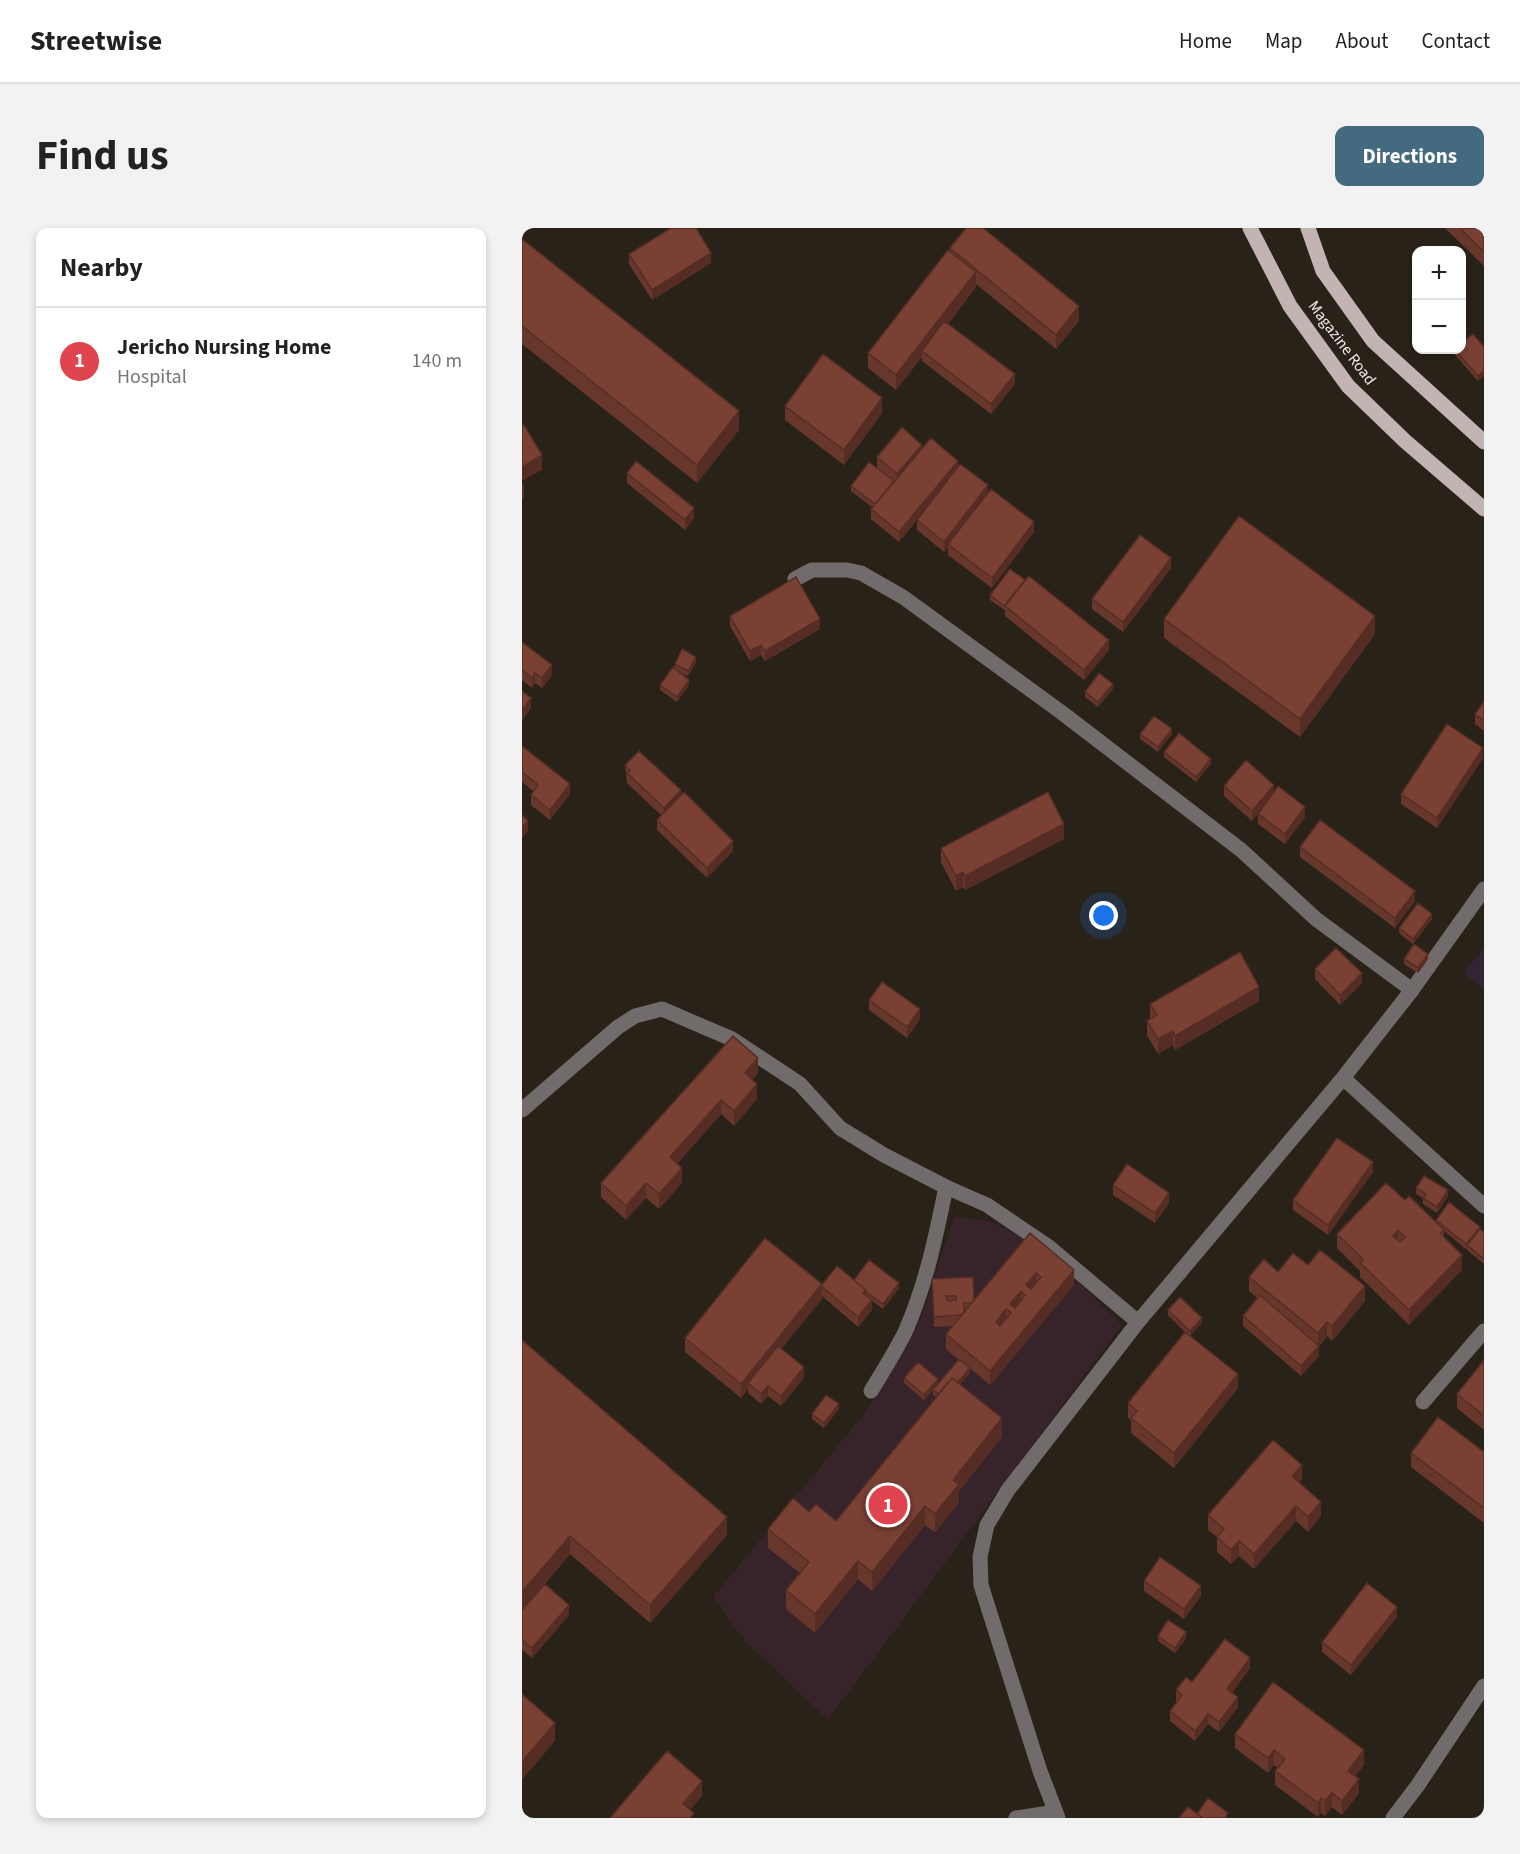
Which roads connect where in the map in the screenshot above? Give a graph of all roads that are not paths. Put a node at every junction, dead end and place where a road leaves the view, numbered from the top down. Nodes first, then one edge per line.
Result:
1 (1250, 228) edge
2 (1308, 228) edge
3 (1484, 442) edge
4 (1484, 509) edge
5 (795, 579) edge
6 (1484, 889) edge
7 (1412, 990) junction
8 (1343, 1078) junction
9 (522, 1110) edge
10 (946, 1187) junction
11 (1484, 1206) edge
12 (1138, 1322) junction
13 (1484, 1331) edge
14 (872, 1391) dead end
15 (1423, 1402) dead end
16 (1484, 1686) edge
17 (1057, 1815) edge
18 (1016, 1818) edge
19 (1393, 1818) edge

1 - 4 main road, Magazine Road
2 - 3 main road, Magazine Road
5 - 7 street
6 - 7 street
7 - 8 street
8 - 11 street
8 - 12 street
9 - 10 street
10 - 12 street
10 - 14 street
12 - 17 street
13 - 15 street
16 - 19 street
17 - 18 street

